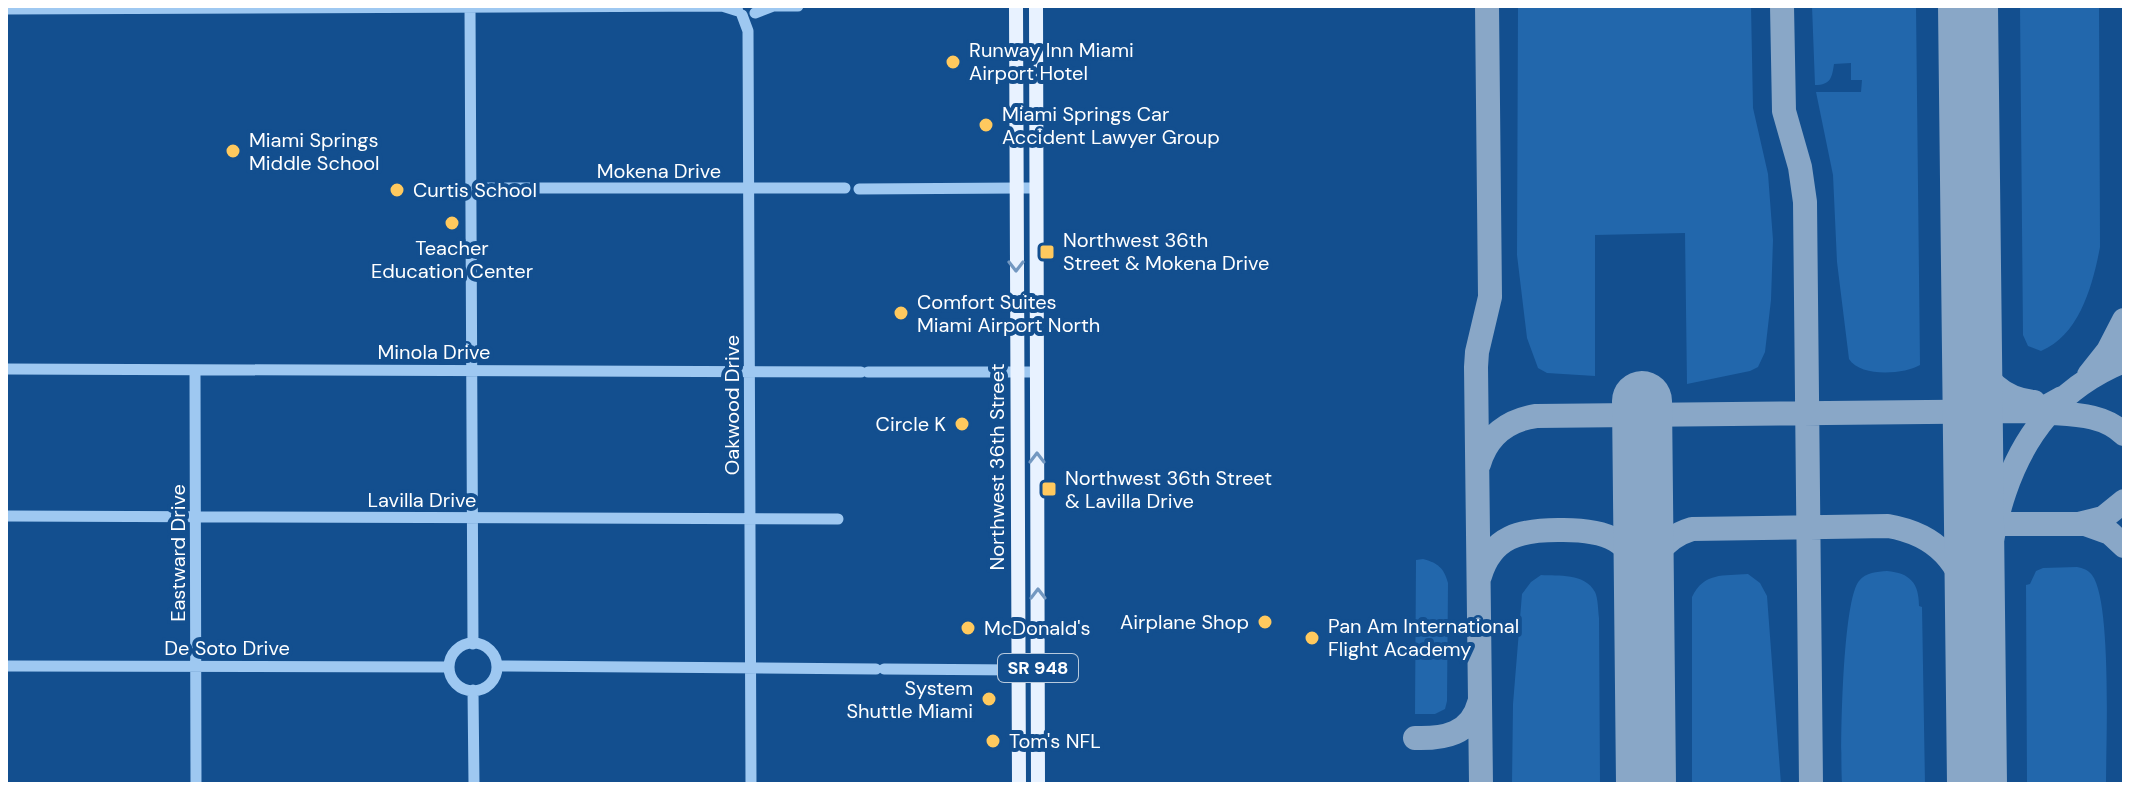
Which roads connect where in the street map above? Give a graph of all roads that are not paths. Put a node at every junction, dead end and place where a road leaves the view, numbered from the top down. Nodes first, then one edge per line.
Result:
1 (609, 6) edge
2 (723, 6) edge
3 (772, 6) edge
4 (798, 6) edge
5 (1016, 6) edge
6 (1036, 6) edge
7 (194, 7) edge
8 (470, 7) edge
9 (6, 9) edge
10 (747, 13) edge
11 (472, 188) junction
12 (845, 188) dead end
13 (1016, 188) junction
14 (1036, 188) junction
15 (749, 189) junction
16 (859, 189) dead end
17 (6, 369) edge
18 (195, 370) junction
19 (472, 370) junction
20 (750, 372) junction
21 (1017, 372) junction
22 (1037, 372) junction
23 (6, 516) edge
24 (196, 517) junction
25 (472, 518) junction
26 (750, 519) junction
27 (838, 519) dead end
28 (1037, 551) junction
29 (1017, 552) junction
30 (473, 644) junction
31 (6, 666) edge
32 (197, 666) junction
33 (499, 666) junction
34 (448, 667) junction
35 (751, 668) junction
36 (1018, 670) junction
37 (473, 690) junction
38 (1038, 722) junction
39 (196, 784) edge
40 (474, 784) edge
41 (751, 784) edge
42 (1019, 784) edge
43 (1038, 784) edge

1 - 2 street
1 - 8 street
2 - 10 street
3 - 4 street
3 - 10 street
5 - 13 main road, Northwest 36th Street / SR 948
6 - 14 main road, Northwest 36th Street / SR 948
7 - 8 street
7 - 9 street
8 - 11 street
10 - 15 street, Oakwood Drive
11 - 15 street, Mokena Drive
11 - 19 street
12 - 15 street, Mokena Drive
13 - 14 street
13 - 16 street
13 -> 21 main road, Northwest 36th Street / SR 948
14 - 22 main road, Northwest 36th Street / SR 948
15 - 20 street, Oakwood Drive
17 - 18 street, Minola Drive
18 - 19 street, Minola Drive
18 - 24 street, Eastward Drive
19 - 20 street, Minola Drive
19 - 25 street
20 - 21 street, Minola Drive
20 - 26 street, Oakwood Drive
21 - 22 street, Minola Drive
21 - 29 main road, Northwest 36th Street / SR 948
28 -> 22 main road, Northwest 36th Street / SR 948
23 - 24 street, Lavilla Drive
24 - 25 street, Lavilla Drive
24 - 32 street, Eastward Drive
25 - 26 street, Lavilla Drive
25 - 30 street
26 - 27 street, Lavilla Drive
26 - 35 street, Oakwood Drive
28 - 29 main road
38 -> 28 main road, Northwest 36th Street / SR 948
29 - 36 main road, Northwest 36th Street / SR 948
30 - 33 street
30 - 34 street
31 - 32 street, De Soto Drive
32 - 34 street, De Soto Drive
32 - 39 street, Eastward Drive
33 - 35 street
33 - 37 street
34 - 37 street
35 - 36 street
35 - 41 street, Oakwood Drive
36 - 38 main road
36 - 42 main road, Northwest 36th Street / SR 948
37 - 40 street
38 - 43 main road, Northwest 36th Street / SR 948

